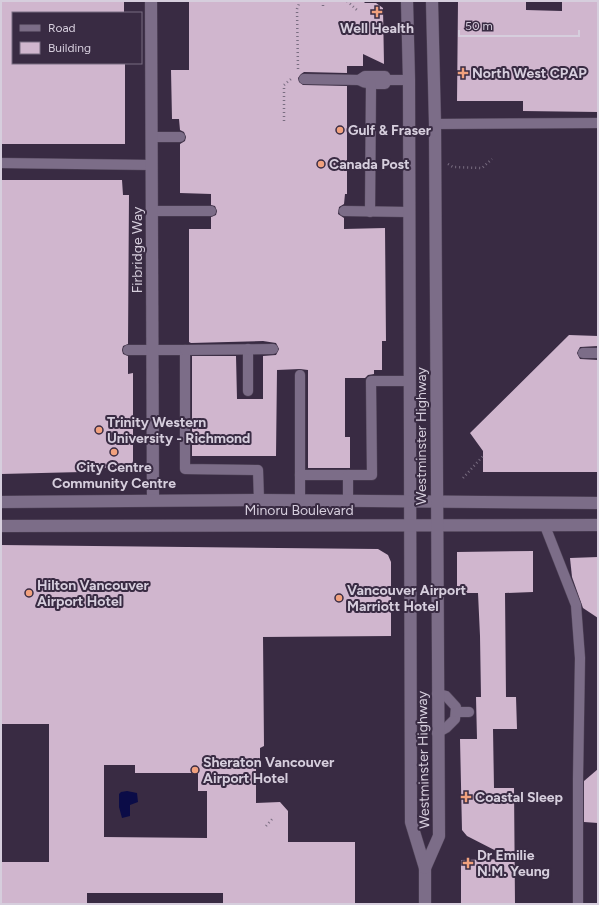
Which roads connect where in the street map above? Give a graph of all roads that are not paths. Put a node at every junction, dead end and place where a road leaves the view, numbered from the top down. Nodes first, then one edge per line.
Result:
1 (151, 1) edge
2 (407, 1) edge
3 (432, 1) edge
4 (301, 76) road end
5 (359, 80) junction
6 (387, 80) junction
7 (409, 80) junction
8 (371, 84) junction
9 (598, 123) edge
10 (435, 124) junction
11 (152, 137) junction
12 (180, 137) dead end
13 (1, 163) edge
14 (152, 165) junction
15 (211, 211) dead end
16 (344, 211) dead end
17 (152, 212) junction
18 (370, 212) junction
19 (408, 212) junction
20 (248, 349) junction
21 (273, 349) dead end
22 (128, 350) dead end
23 (152, 350) junction
24 (185, 350) junction
25 (583, 353) dead end
26 (598, 353) edge
27 (300, 375) dead end
28 (410, 381) junction
29 (248, 391) dead end
30 (300, 475) junction
31 (348, 475) junction
32 (153, 500) junction
33 (259, 500) junction
34 (300, 500) junction
35 (348, 501) junction
36 (410, 501) junction
37 (1, 502) edge
38 (437, 502) junction
39 (598, 503) edge
40 (1, 526) edge
41 (410, 526) junction
42 (545, 526) junction
43 (598, 526) edge
44 (436, 527) junction
45 (437, 694) junction
46 (456, 712) junction
47 (470, 712) dead end
48 (437, 733) junction
49 (425, 868) junction
50 (425, 904) edge
51 (578, 904) edge

1 - 11 main road, Firbridge Way
2 - 7 main road, Westminster Highway
3 - 10 main road, Westminster Highway
4 - 5 lane
5 - 6 lane
5 - 8 lane
6 - 7 lane
6 - 8 lane
7 - 19 main road, Westminster Highway
8 - 18 lane
9 - 10 lane
10 - 38 main road, Westminster Highway
11 - 12 lane
11 - 14 main road, Firbridge Way
13 - 14 lane
14 - 17 main road, Firbridge Way
15 - 17 lane
16 - 18 lane
17 - 23 main road, Firbridge Way
18 - 19 lane
19 - 28 main road, Westminster Highway
20 - 21 lane
20 - 24 lane
20 - 29 lane
22 - 23 lane
23 - 24 lane
23 - 32 main road, Firbridge Way
24 - 33 lane
25 - 26 lane
27 - 30 lane
28 - 31 lane
28 - 36 main road, Westminster Highway
30 - 31 lane
30 - 34 lane
31 - 35 lane
32 - 33 main road, Minoru Boulevard
32 - 37 main road, Minoru Boulevard
33 - 34 main road, Minoru Boulevard
34 - 35 main road, Minoru Boulevard
35 - 36 main road, Minoru Boulevard
36 - 38 main road, Minoru Boulevard
36 - 41 main road, Westminster Highway
38 - 39 main road, Minoru Boulevard
38 - 44 main road, Westminster Highway
40 - 41 main road, Minoru Boulevard
41 - 44 main road, Minoru Boulevard
41 - 49 main road, Westminster Highway
42 - 43 main road, Minoru Boulevard
42 - 44 main road, Minoru Boulevard
42 - 51 lane
44 - 45 main road, Westminster Highway
45 - 46 lane
45 - 48 main road, Westminster Highway
46 - 47 lane
46 - 48 lane
48 - 49 main road, Westminster Highway
49 - 50 main road, Westminster Highway

